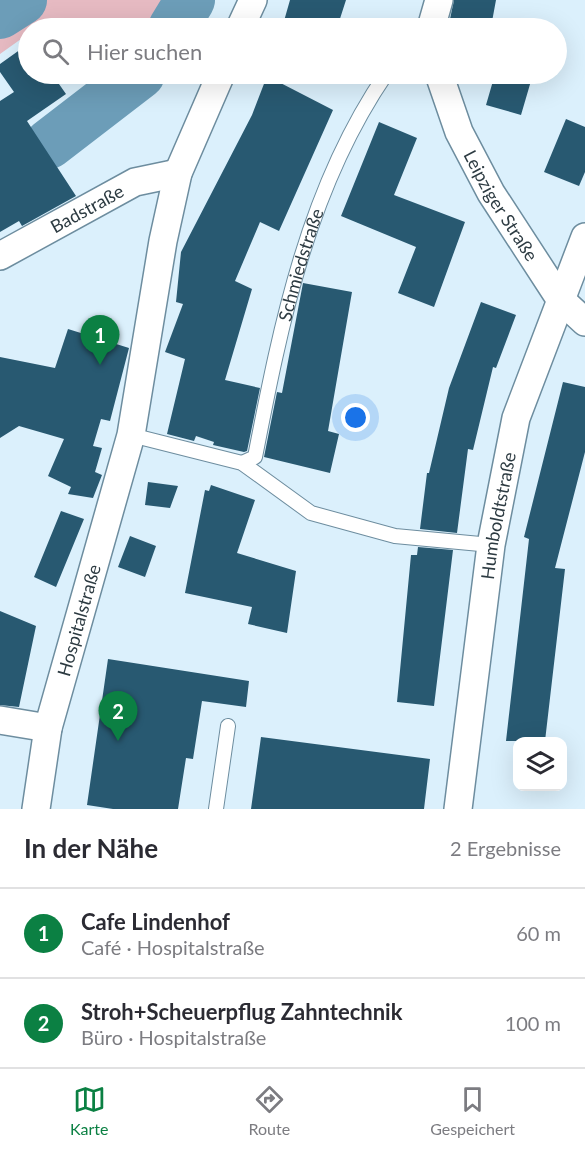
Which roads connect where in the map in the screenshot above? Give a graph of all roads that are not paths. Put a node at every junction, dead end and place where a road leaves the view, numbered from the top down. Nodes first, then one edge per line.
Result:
1 (253, 0) edge
2 (439, 0) edge
3 (245, 18) edge
4 (434, 18) edge
5 (217, 84) edge
6 (380, 84) edge
7 (442, 84) edge
8 (177, 173) junction
9 (585, 237) edge
10 (0, 256) edge
11 (560, 299) junction
12 (585, 322) edge
13 (131, 435) junction
14 (242, 464) junction
15 (491, 545) junction
16 (0, 720) edge
17 (228, 726) dead end
18 (48, 728) junction
19 (39, 808) edge
20 (216, 809) edge
21 (458, 809) edge

1 - 3 street
2 - 4 street
5 - 8 street, Hospitalstraße
6 - 14 lane, Schmiedstraße
7 - 11 street, Leipziger Straße
8 - 10 street, Badstraße
8 - 13 street, Hospitalstraße
9 - 11 street, Humboldtstraße
11 - 12 street, Leipziger Straße
11 - 15 street, Humboldtstraße
13 - 14 lane
13 - 18 street, Hospitalstraße
14 - 15 lane
15 - 21 street, Humboldtstraße
16 - 18 street
17 - 20 lane
18 - 19 street, Hospitalstraße

